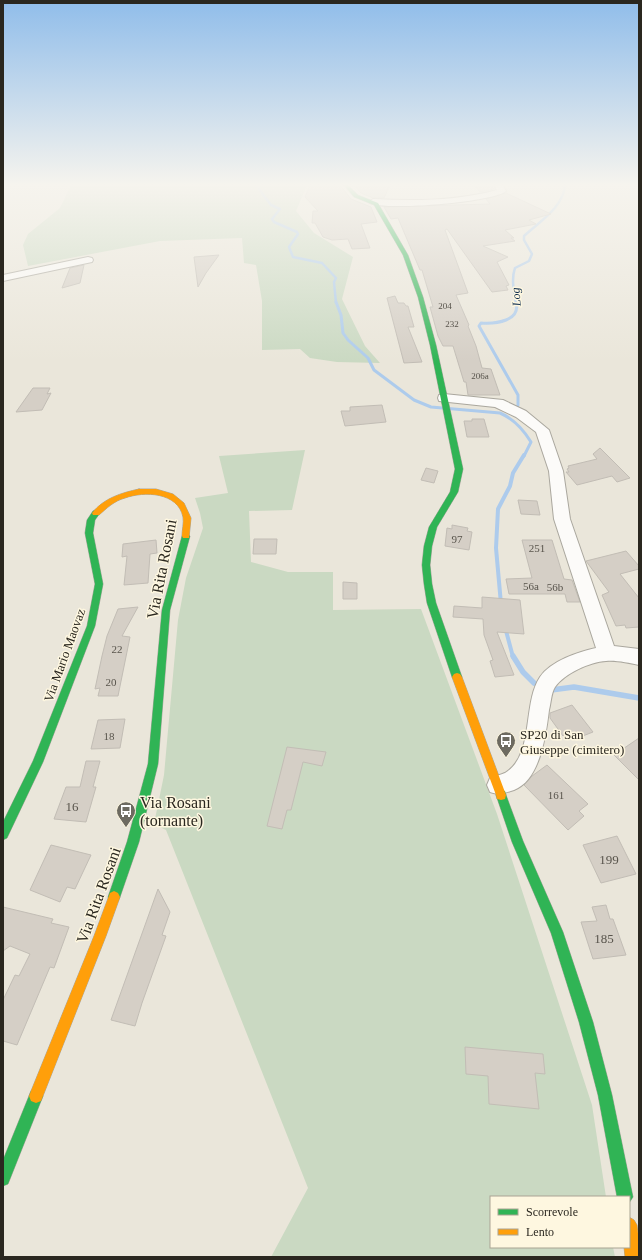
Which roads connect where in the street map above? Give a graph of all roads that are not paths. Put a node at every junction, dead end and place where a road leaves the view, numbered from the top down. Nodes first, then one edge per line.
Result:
1 (400, 244) edge
2 (88, 260) dead end
3 (3, 278) edge
4 (444, 398) junction
5 (126, 495) joint
6 (606, 653) junction
7 (639, 657) edge
8 (498, 785) junction
9 (3, 834) edge
10 (3, 1179) edge
11 (625, 1196) edge
12 (630, 1233) edge
13 (633, 1257) edge

1 - 4 street
2 - 3 street
4 - 6 street
4 - 8 street
5 - 9 street, Via Mario Maovaz
5 - 10 street, Via Rita Rosani
6 - 7 street
6 - 8 street
8 - 11 street
12 - 13 street

